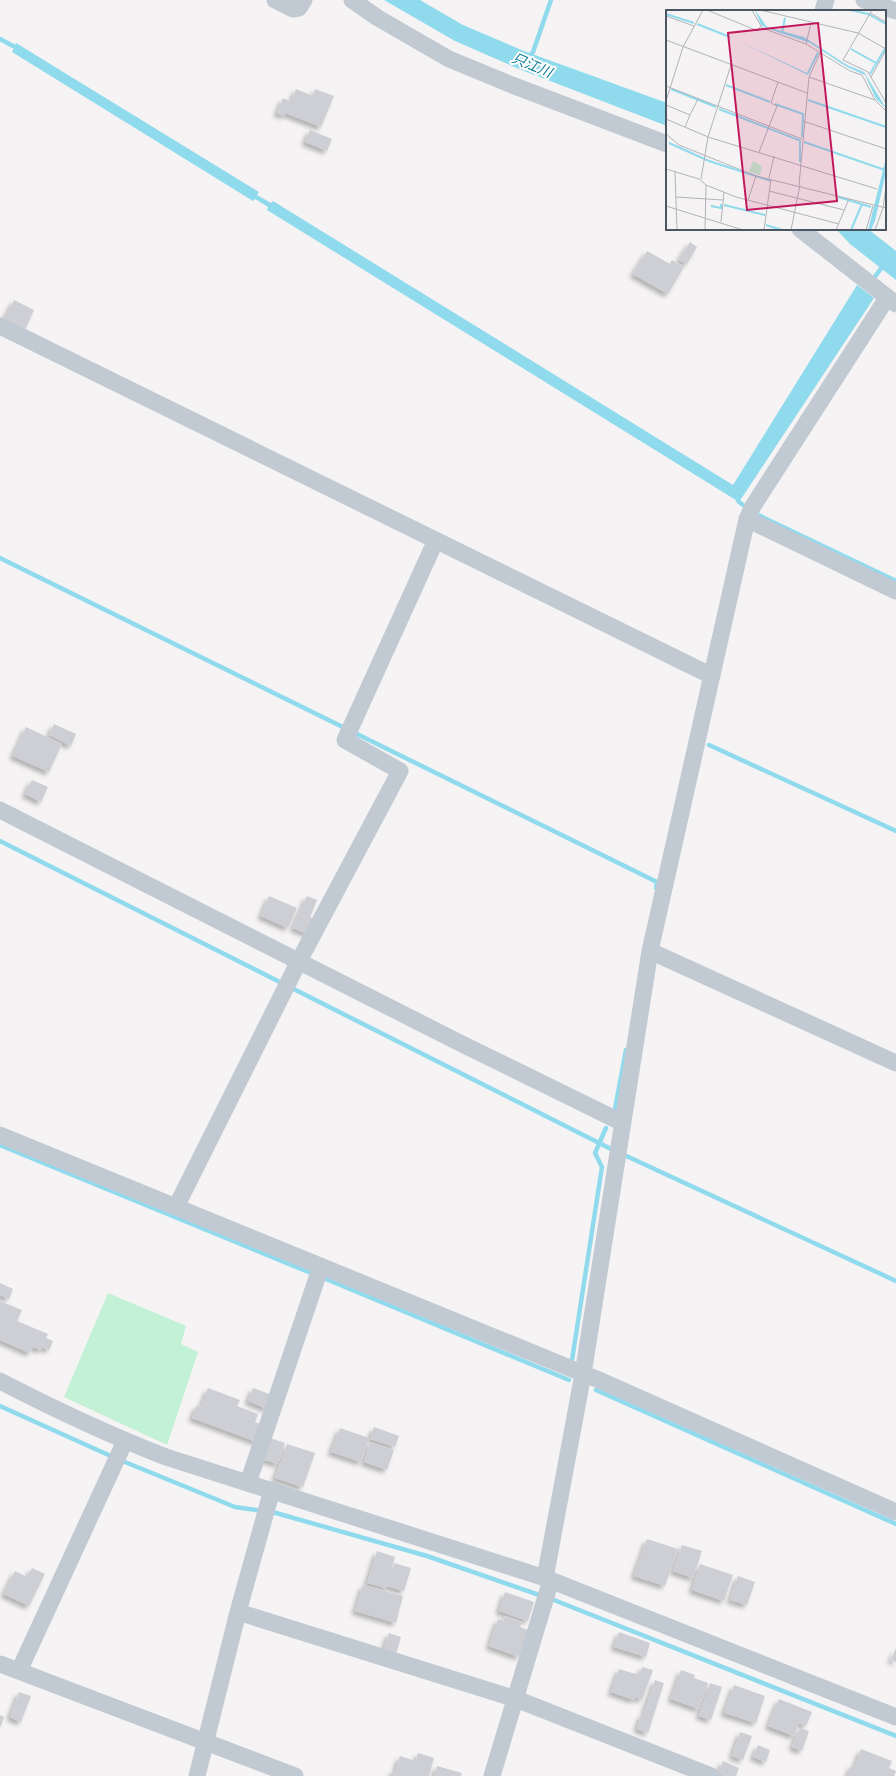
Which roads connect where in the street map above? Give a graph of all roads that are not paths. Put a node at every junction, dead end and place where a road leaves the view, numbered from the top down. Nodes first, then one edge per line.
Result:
1 (275, 0) edge
2 (304, 0) edge
3 (352, 0) edge
4 (826, 0) edge
5 (864, 0) edge
6 (822, 10) edge
7 (896, 11) edge
8 (666, 144) edge
9 (801, 230) edge
10 (881, 293) edge
11 (0, 326) edge
12 (750, 513) junction
13 (436, 540) junction
14 (896, 591) edge
15 (712, 676) junction
16 (0, 810) edge
17 (650, 951) junction
18 (299, 961) junction
19 (896, 1063) edge
20 (623, 1123) junction
21 (0, 1135) edge
22 (176, 1207) junction
23 (321, 1266) junction
24 (583, 1374) junction
25 (0, 1381) edge
26 (120, 1453) junction
27 (248, 1483) junction
28 (268, 1505) junction
29 (896, 1512) edge
30 (547, 1589) junction
31 (238, 1612) junction
32 (0, 1664) edge
33 (19, 1671) junction
34 (516, 1699) junction
35 (896, 1717) edge
36 (204, 1741) junction
37 (197, 1776) edge
38 (296, 1776) edge
39 (492, 1776) edge
40 (711, 1776) edge

1 - 2 street
3 - 8 street
4 - 6 street
5 - 7 street
9 - 10 street
10 - 12 street
11 - 13 street
12 - 14 street
12 - 15 street
13 - 15 street
13 - 18 street
15 - 17 street
16 - 18 street
17 - 19 street
17 - 20 street
18 - 20 street
18 - 22 street
20 - 24 street
21 - 22 street
22 - 23 street
23 - 24 street
23 - 27 street
24 - 29 street
24 - 30 street
25 - 26 street
26 - 27 street
26 - 33 street
27 - 28 street
28 - 30 street
28 - 31 street
30 - 34 street
30 - 35 street
31 - 34 street
31 - 36 street
32 - 33 street
33 - 36 street
34 - 39 street
34 - 40 street
36 - 37 street
36 - 38 street

